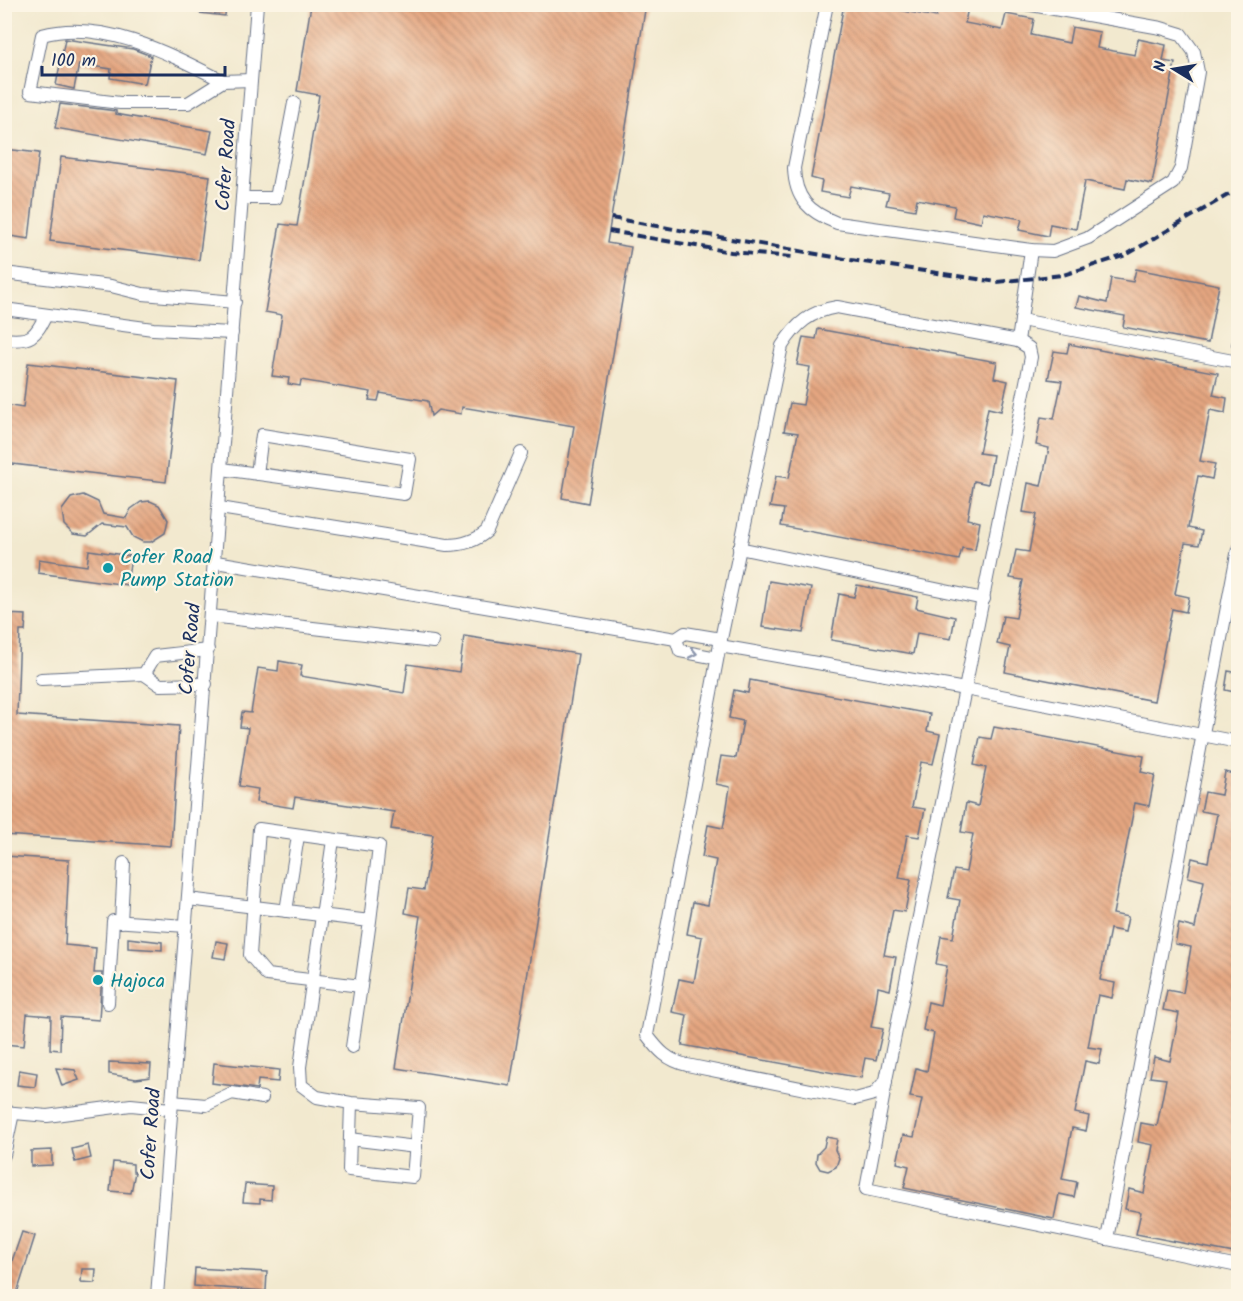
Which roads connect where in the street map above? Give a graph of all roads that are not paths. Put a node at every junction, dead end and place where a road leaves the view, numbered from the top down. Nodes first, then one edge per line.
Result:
1 (256, 4) edge
2 (827, 4) edge
3 (1026, 4) edge
4 (251, 80) junction
5 (223, 81) junction
6 (294, 103) dead end
7 (242, 198) junction
8 (1031, 250) junction
9 (4, 273) edge
10 (235, 302) junction
11 (4, 309) edge
12 (46, 315) junction
13 (1022, 320) junction
14 (232, 333) junction
15 (4, 339) edge
16 (1018, 341) junction
17 (1239, 362) edge
18 (521, 453) dead end
19 (222, 469) junction
20 (257, 474) junction
21 (220, 508) junction
22 (739, 548) junction
23 (1239, 549) edge
24 (216, 562) junction
25 (984, 599) junction
26 (211, 616) junction
27 (676, 639) junction
28 (432, 642) dead end
29 (719, 648) junction
30 (208, 650) junction
31 (144, 674) junction
32 (41, 679) dead end
33 (206, 684) junction
34 (965, 689) junction
35 (1203, 735) junction
36 (1239, 742) edge
37 (298, 836) junction
38 (333, 840) junction
39 (124, 863) dead end
40 (188, 898) junction
41 (253, 907) junction
42 (286, 911) junction
43 (321, 915) junction
44 (370, 921) junction
45 (121, 922) junction
46 (186, 926) junction
47 (312, 980) junction
48 (361, 986) junction
49 (108, 1003) dead end
50 (352, 1047) dead end
51 (886, 1080) junction
52 (262, 1098) dead end
53 (351, 1103) junction
54 (172, 1106) junction
55 (9, 1113) edge
56 (350, 1139) junction
57 (416, 1147) junction
58 (4, 1155) edge
59 (1107, 1239) junction
60 (1239, 1266) edge
61 (157, 1296) edge

1 - 4 street, Cofer Road
2 - 8 street
3 - 8 street
4 - 5 street
4 - 7 street, Cofer Road
5 - 5 street
6 - 7 street
7 - 10 street, Cofer Road
8 - 13 street
9 - 10 street
10 - 14 street, Cofer Road
11 - 12 street
12 - 14 street
12 - 15 street
13 - 16 street
13 - 17 street
14 - 19 street, Cofer Road
16 - 22 street
16 - 25 street
18 - 21 street
19 - 20 street
19 - 21 street, Cofer Road
20 - 20 street
21 - 24 street, Cofer Road
22 - 25 street
22 - 29 street
23 - 35 street
24 - 26 street, Cofer Road
24 - 27 street
25 - 34 street
26 - 28 street
26 - 30 street, Cofer Road
27 - 29 street
27 -> 29 street
29 - 34 street
29 - 51 street
30 - 31 street
30 - 33 street, Cofer Road
31 - 32 street
31 - 33 street
33 - 40 street, Cofer Road
34 - 35 street
34 - 51 street
35 - 36 street
35 - 59 street
37 - 38 street
37 - 41 street
37 - 42 street
38 - 43 street
38 - 44 street
39 - 45 street
40 - 41 street
40 - 46 street, Cofer Road
41 - 42 street
41 - 47 street
42 - 43 street
43 - 44 street
43 - 47 street
44 - 48 street
45 - 46 street
45 - 49 street
46 - 54 street, Cofer Road
47 - 48 street
47 - 53 street
48 - 50 street
51 - 59 street
52 - 54 street
53 - 56 street
53 - 57 street
54 - 55 street
54 - 61 street, Cofer Road
55 - 58 street
56 - 57 street
56 - 57 street
59 - 60 street

